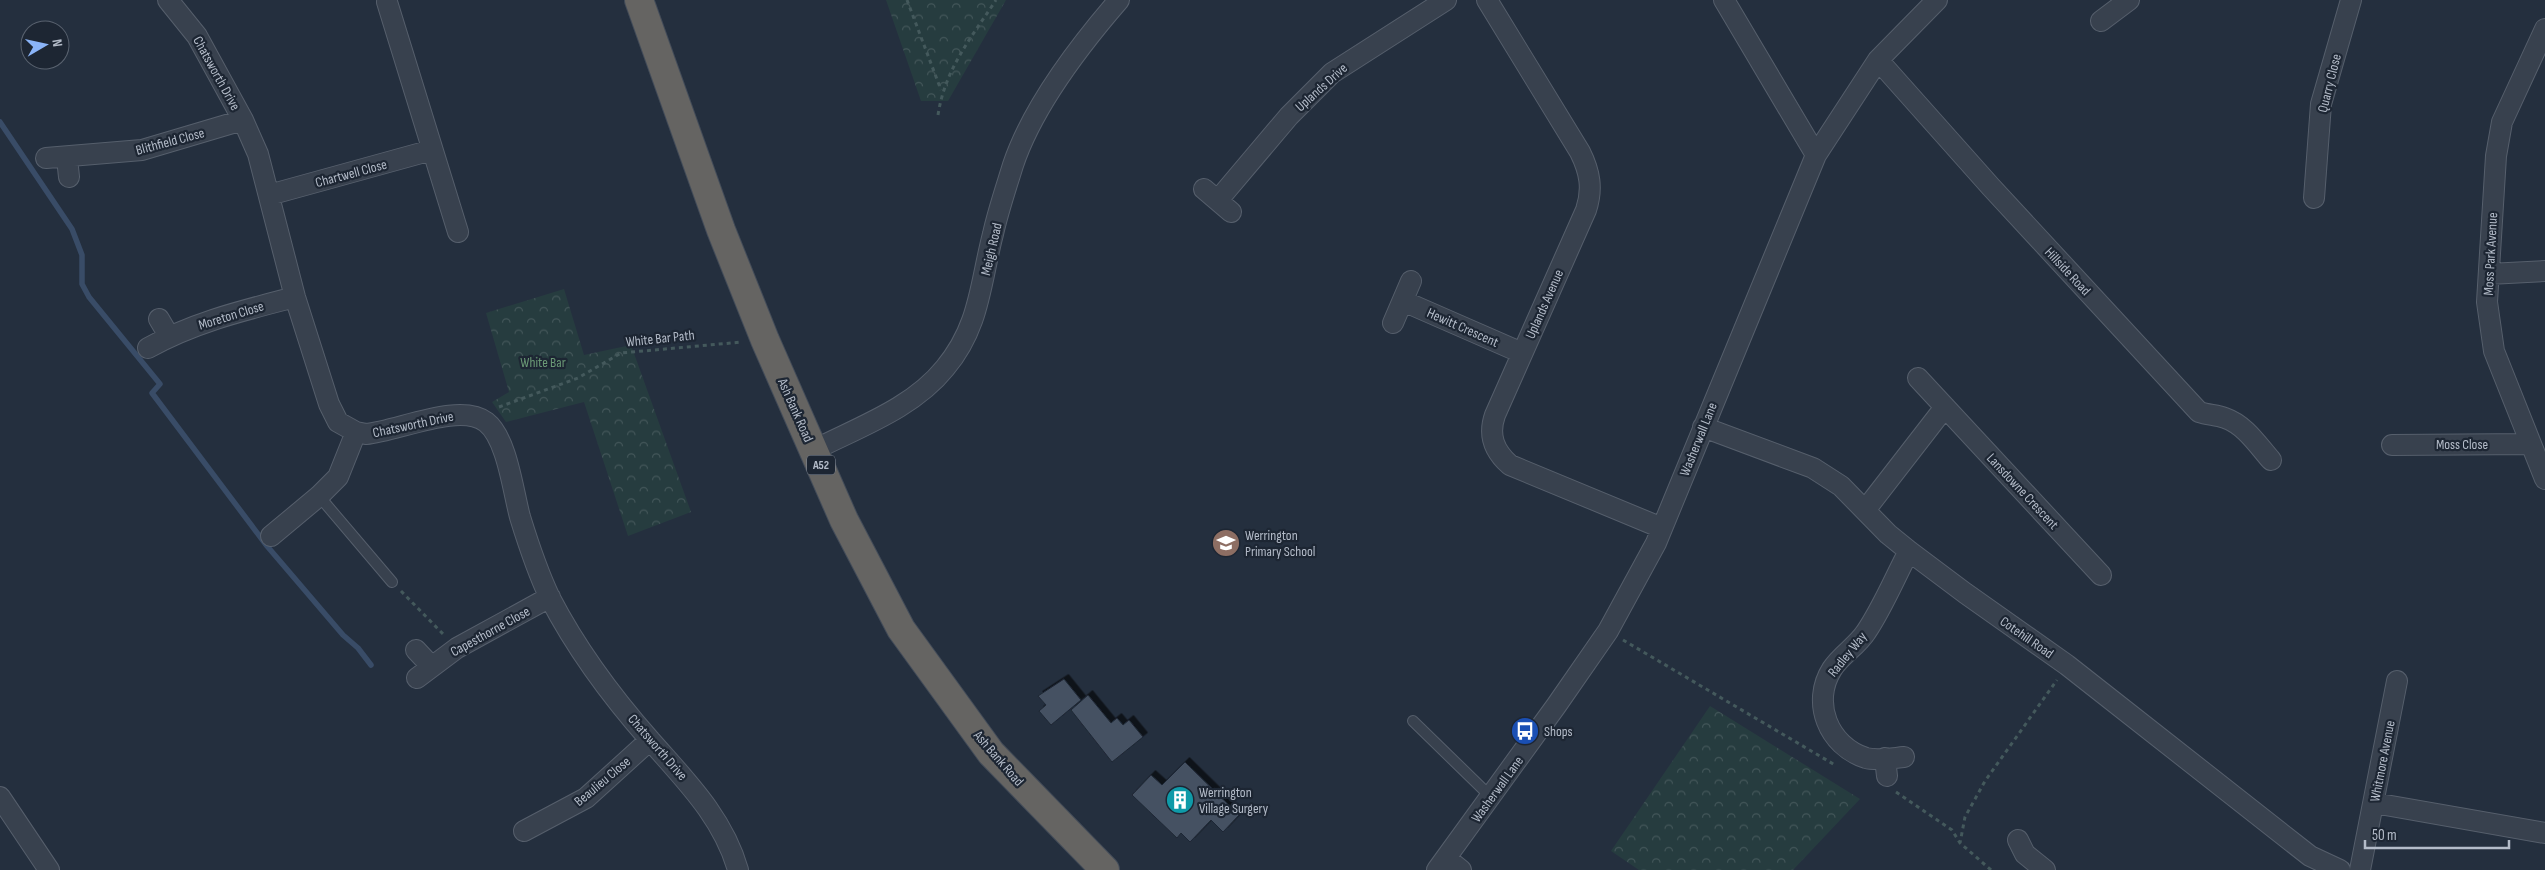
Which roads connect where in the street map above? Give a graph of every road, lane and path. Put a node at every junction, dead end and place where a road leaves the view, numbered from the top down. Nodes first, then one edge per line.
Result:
1 (168, 0) edge
2 (639, 0) edge
3 (907, 0) edge
4 (996, 0) edge
5 (1119, 0) edge
6 (1446, 0) edge
7 (1487, 0) edge
8 (1724, 0) edge
9 (1937, 0) edge
10 (2129, 0) edge
11 (2351, 0) edge
12 (388, 2) dead end
13 (2101, 21) dead end
14 (2545, 29) edge
15 (1878, 60) junction
16 (942, 91) junction
17 (938, 115) dead end
18 (243, 120) junction
19 (432, 150) junction
20 (1816, 155) junction
21 (46, 158) dead end
22 (269, 195) junction
23 (2314, 198) dead end
24 (1218, 200) dead end
25 (458, 232) dead end
26 (2545, 271) edge
27 (2489, 274) junction
28 (1411, 281) dead end
29 (295, 297) junction
30 (1403, 301) junction
31 (1393, 323) dead end
32 (765, 340) junction
33 (148, 348) dead end
34 (1522, 353) junction
35 (1918, 378) dead end
36 (1945, 407) junction
37 (485, 421) junction
38 (1703, 427) junction
39 (356, 432) junction
40 (2531, 444) junction
41 (2392, 445) dead end
42 (814, 450) junction
43 (2271, 460) dead end
44 (2544, 473) edge
45 (319, 496) junction
46 (1866, 509) junction
47 (1662, 528) junction
48 (271, 536) dead end
49 (1909, 550) junction
50 (2101, 575) dead end
51 (392, 582) joint
52 (550, 597) junction
53 (1608, 631) junction
54 (457, 648) junction
55 (416, 650) dead end
56 (2067, 665) junction
57 (2397, 681) dead end
58 (1413, 721) dead end
59 (650, 740) junction
60 (1838, 766) dead end
61 (1892, 770) joint
62 (0, 797) edge
63 (1491, 797) junction
64 (2374, 803) junction
65 (524, 831) dead end
66 (2545, 833) edge
67 (1960, 843) junction
68 (2022, 851) dead end
69 (1448, 866) edge
70 (49, 870) edge
71 (738, 870) edge
72 (1105, 870) edge
73 (1991, 870) edge
74 (2045, 870) edge
75 (2340, 870) edge
76 (2360, 870) edge

1 - 18 street, Chatsworth Drive
2 - 32 highway, Ash Bank Road / A52
3 - 16 path
4 - 16 path
5 - 42 street, Meigh Road
6 - 24 street, Uplands Drive
7 - 34 street, Uplands Avenue
8 - 20 street
9 - 15 street, Washerwall Lane
10 - 13 street
11 - 23 street, Quarry Close
12 - 19 street
14 - 27 street, Moss Park Avenue
15 - 20 street, Washerwall Lane
15 - 43 street, Hillside Road
16 - 17 path
18 - 21 street, Blithfield Close
18 - 22 street, Chatsworth Drive
19 - 22 street, Chartwell Close
19 - 25 street
20 - 38 street, Washerwall Lane
22 - 29 street, Chatsworth Drive
26 - 27 street
27 - 40 street, Moss Park Avenue
28 - 30 street
29 - 33 street, Moreton Close
29 - 39 street, Chatsworth Drive
30 - 31 street
30 - 34 street, Hewitt Crescent
32 - 37 path, White Bar Path
32 - 42 highway, Ash Bank Road / A52
34 - 47 street, Uplands Avenue
35 - 36 street, Lansdowne Crescent
36 - 46 street
36 - 50 street, Lansdowne Crescent
37 - 39 street, Chatsworth Drive
37 - 52 street, Chatsworth Drive
38 - 46 street, Cotehill Road
38 - 47 street, Washerwall Lane
39 - 45 street
40 - 41 street, Moss Close
40 - 44 street, Moss Park Avenue
42 - 72 highway, Ash Bank Road / A52
45 - 48 street
45 - 51 lane
46 - 49 street, Cotehill Road
47 - 53 street, Washerwall Lane
49 - 56 street, Cotehill Road
49 - 61 street, Radley Way
51 - 54 path
52 - 54 street, Capesthorne Close
52 - 59 street, Chatsworth Drive
53 - 60 path
53 - 63 street, Washerwall Lane
54 - 55 street, Capesthorne Close
56 - 67 path
56 - 75 street, Cotehill Road
57 - 64 street, Whitmore Avenue
58 - 63 lane
59 - 65 street, Beaulieu Close
59 - 71 street, Chatsworth Drive
61 - 67 path
62 - 70 street
63 - 69 street, Washerwall Lane
64 - 66 street
64 - 76 street, Whitmore Avenue
67 - 73 path
68 - 74 street

